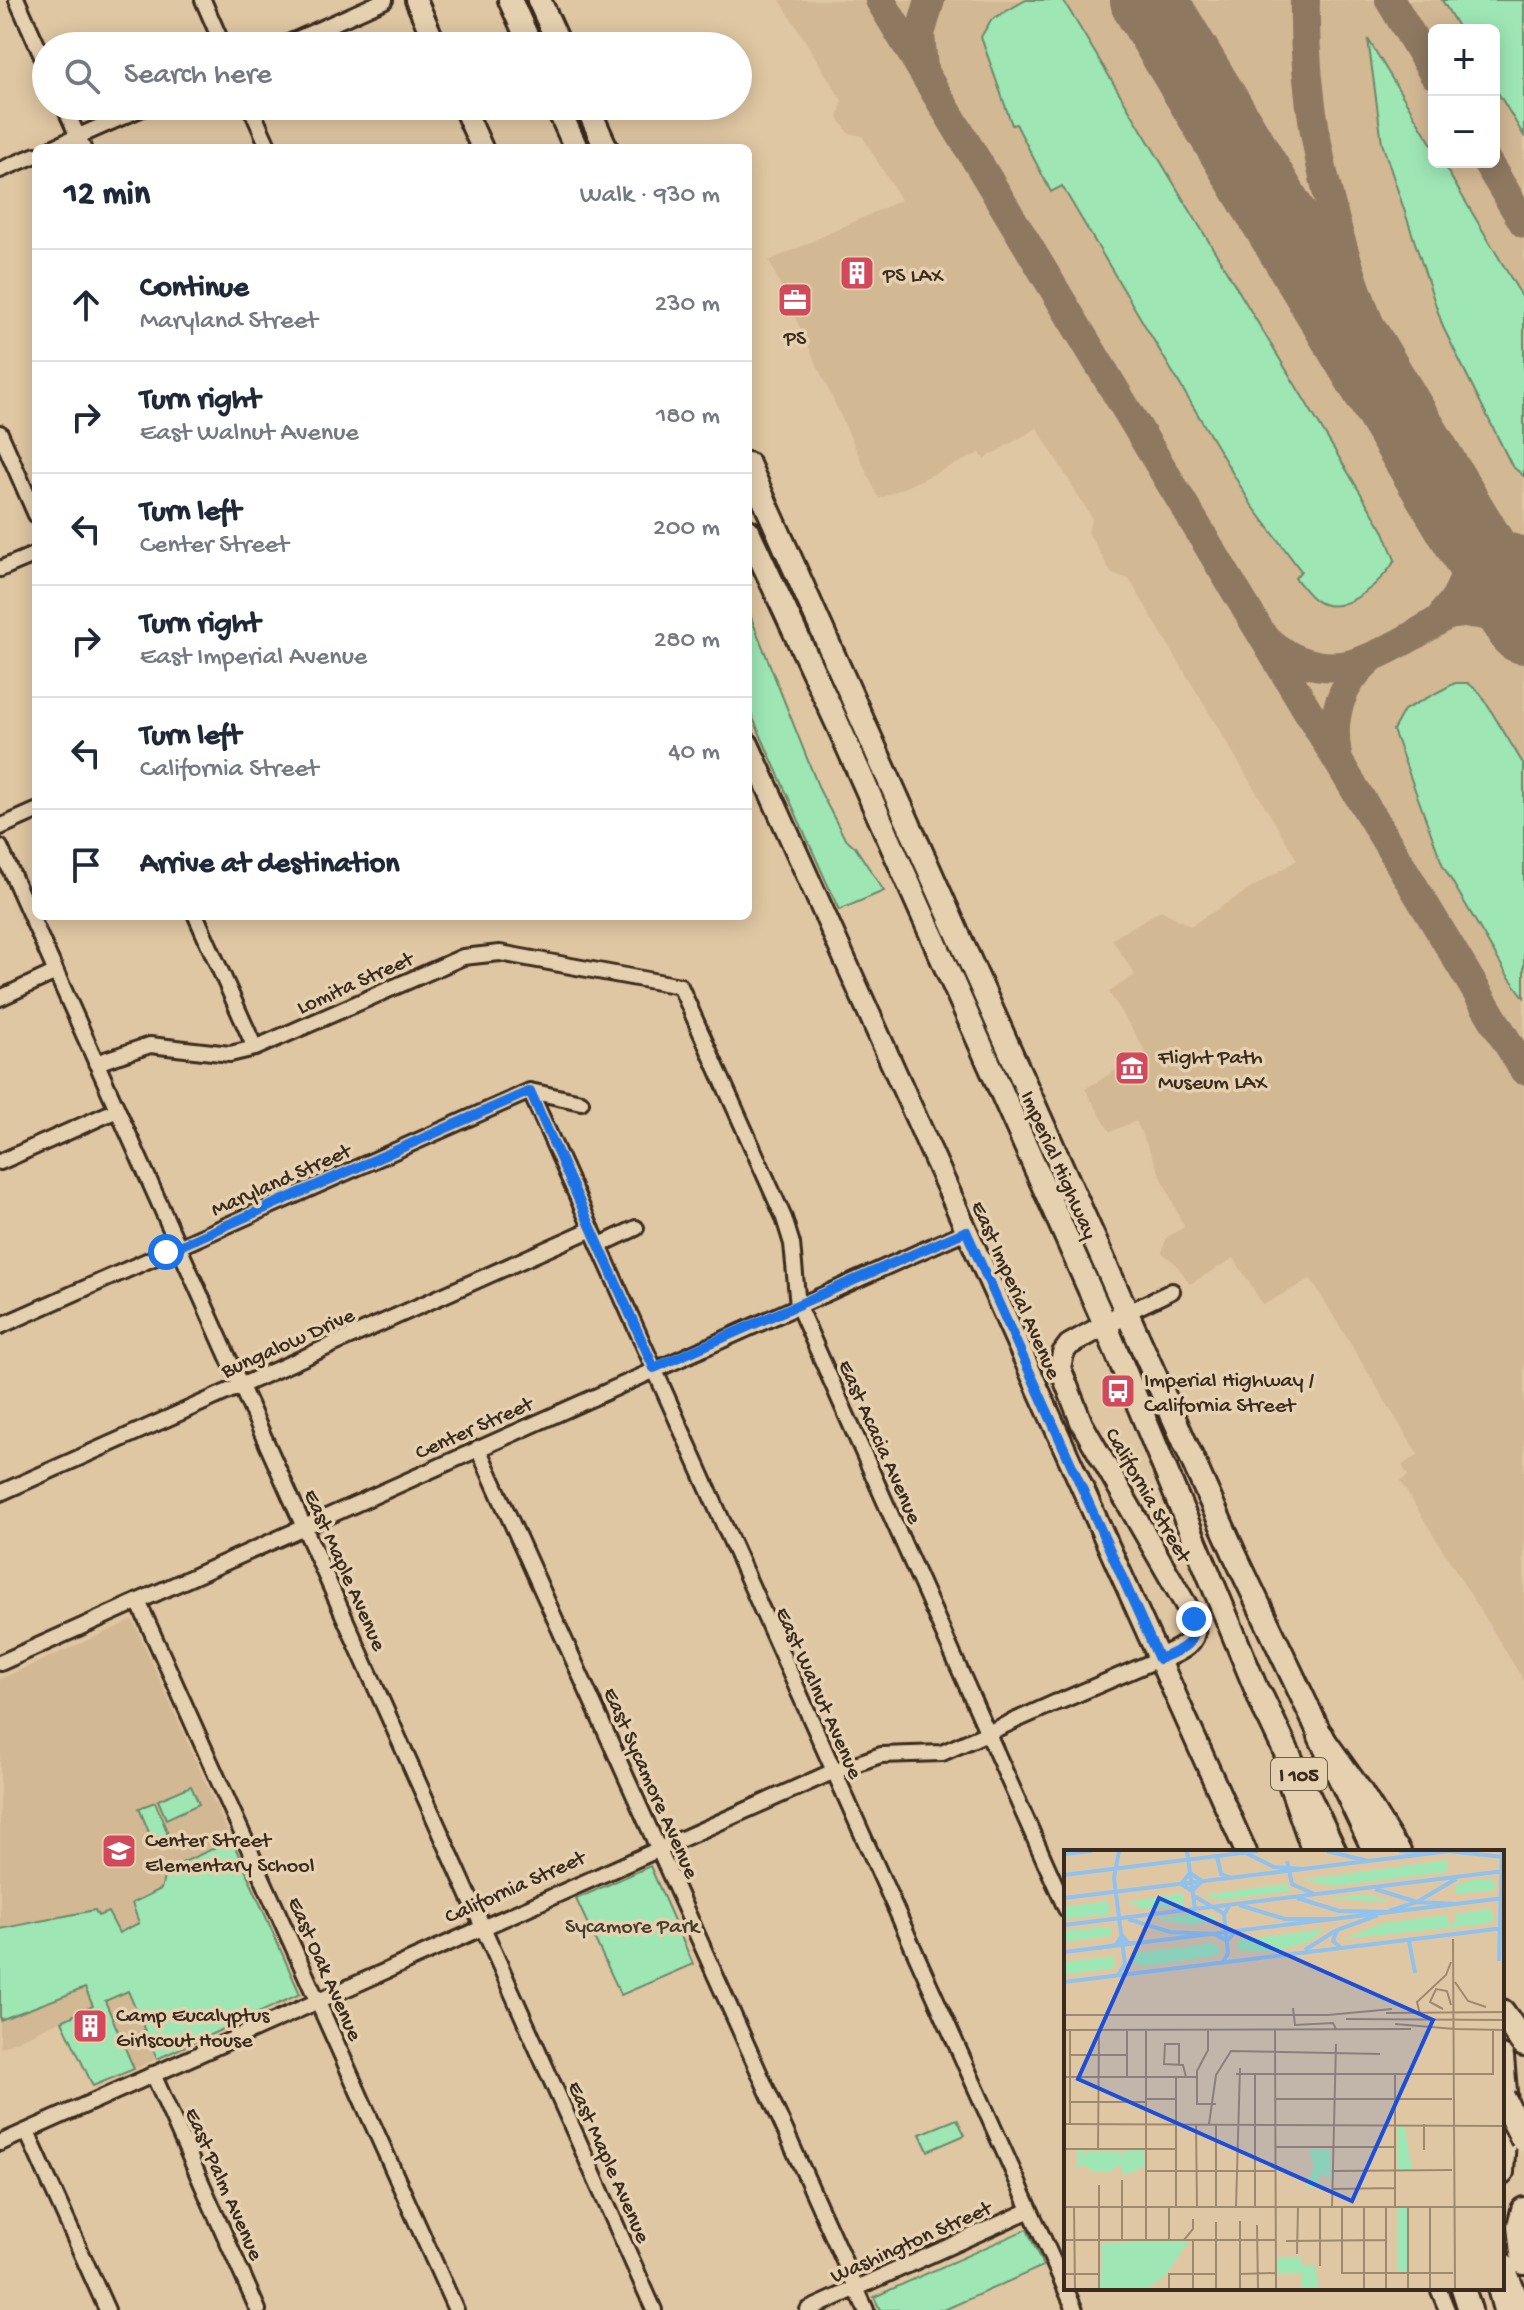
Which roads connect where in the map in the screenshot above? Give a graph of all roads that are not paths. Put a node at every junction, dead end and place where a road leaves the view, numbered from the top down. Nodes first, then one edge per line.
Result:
1 (17, 0) edge
2 (203, 0) edge
3 (385, 0) edge
4 (416, 0) edge
5 (510, 0) edge
6 (539, 0) edge
7 (217, 32) edge
8 (313, 32) edge
9 (430, 32) edge
10 (525, 32) edge
11 (554, 32) edge
12 (32, 34) edge
13 (70, 120) edge
14 (121, 120) edge
15 (256, 120) edge
16 (469, 120) edge
17 (563, 120) edge
18 (593, 120) edge
19 (80, 142) edge
20 (267, 144) edge
21 (480, 144) edge
22 (574, 144) edge
23 (604, 144) edge
24 (32, 157) edge
25 (0, 170) edge
26 (0, 433) edge
27 (752, 473) edge
28 (32, 506) edge
29 (752, 540) edge
30 (32, 556) edge
31 (0, 569) edge
32 (862, 716) junction
33 (839, 727) junction
34 (752, 759) edge
35 (32, 813) edge
36 (0, 827) edge
37 (0, 847) edge
38 (32, 918) edge
39 (33, 920) edge
40 (198, 920) edge
41 (56, 972) junction
42 (680, 986) joint
43 (0, 998) edge
44 (255, 1048) junction
45 (96, 1063) junction
46 (530, 1091) junction
47 (581, 1102) dead end
48 (117, 1110) junction
49 (0, 1162) edge
50 (636, 1228) dead end
51 (592, 1229) junction
52 (966, 1231) junction
53 (600, 1245) junction
54 (179, 1246) junction
55 (1172, 1291) dead end
56 (798, 1306) junction
57 (1128, 1312) junction
58 (1105, 1324) junction
59 (0, 1326) edge
60 (654, 1368) junction
61 (241, 1385) junction
62 (478, 1448) junction
63 (0, 1493) edge
64 (303, 1526) junction
65 (138, 1601) junction
66 (1159, 1659) junction
67 (0, 1663) edge
68 (1261, 1698) junction
69 (989, 1735) junction
70 (1321, 1736) joint
71 (832, 1772) junction
72 (658, 1847) junction
73 (1245, 1850) edge
74 (1313, 1850) edge
75 (1333, 1850) edge
76 (1391, 1850) edge
77 (1064, 1904) edge
78 (482, 1926) junction
79 (318, 2000) junction
80 (1504, 2015) edge
81 (1524, 2044) edge
82 (153, 2074) junction
83 (1504, 2080) edge
84 (1504, 2101) edge
85 (27, 2132) junction
86 (1504, 2138) edge
87 (1524, 2140) edge
88 (0, 2143) edge
89 (1030, 2210) junction
90 (1524, 2210) edge
91 (1524, 2262) edge
92 (1504, 2271) edge
93 (1064, 2286) edge
94 (856, 2289) junction
95 (1066, 2290) edge
96 (1439, 2290) edge
97 (1464, 2290) edge
98 (1500, 2290) edge
99 (107, 2310) edge
100 (258, 2310) edge
101 (456, 2310) edge
102 (654, 2310) edge
103 (808, 2310) edge
104 (866, 2310) edge
105 (1075, 2310) edge
106 (1447, 2310) edge
107 (1470, 2310) edge
108 (1505, 2310) edge
109 (1520, 2310) edge

1 - 12 street
2 - 7 street
3 - 8 street
4 - 9 street
5 - 10 main road
6 - 11 main road
13 - 19 street
14 - 19 street
15 - 20 street
16 - 21 street
17 - 22 main road
18 - 23 main road
24 - 25 street
26 - 28 street
27 - 32 main road, Imperial Highway
29 - 33 main road, Imperial Highway
30 - 31 street
32 - 33 main road
32 - 57 main road, Imperial Highway
33 - 58 main road, Imperial Highway
34 - 52 street, East Imperial Avenue
35 - 36 street
37 - 38 street, East Maple Avenue
39 - 41 street, East Maple Avenue
40 - 44 street
41 - 43 street
41 - 45 street, East Maple Avenue
42 - 44 street, Lomita Street
42 - 56 street, East Acacia Avenue
44 - 45 street, Lomita Street
45 - 48 street, East Maple Avenue
46 - 47 street
46 - 51 street, East Walnut Avenue
46 - 54 street, Maryland Street
48 - 49 street
48 - 54 street, East Maple Avenue
50 - 53 street
51 - 53 street, East Walnut Avenue
51 - 61 street, Bungalow Drive
52 - 56 street, Center Street
52 - 66 street, East Imperial Avenue
53 - 60 street, East Walnut Avenue
54 - 59 street, Maryland Street
54 - 61 street, East Maple Avenue
55 - 57 street, California Street
56 - 60 street, Center Street
56 - 69 street, East Acacia Avenue
57 - 58 street, California Street
57 - 70 main road, Imperial Highway
58 - 66 street, California Street
58 - 68 main road, Imperial Highway
60 - 62 street, Center Street
60 - 71 street, East Walnut Avenue
61 - 63 street, Bungalow Drive
61 - 64 street, East Maple Avenue
62 - 64 street, Center Street
62 - 72 street, East Sycamore Avenue
64 - 65 street, Center Street
64 - 78 street, East Maple Avenue
65 - 67 street, Center Street
65 - 79 street, East Oak Avenue
66 - 69 street, California Street
66 - 73 street, East Imperial Avenue
68 - 74 main road, Imperial Highway
68 - 75 highway, I 105
69 - 71 street, California Street
69 - 77 street, East Acacia Avenue
70 - 76 highway, I 105
71 - 72 street, California Street
71 - 89 street, East Walnut Avenue
72 - 78 street, California Street
72 - 94 street, East Sycamore Avenue
78 - 79 street, California Street
78 - 102 street, East Maple Avenue
79 - 82 street, California Street
79 - 101 street, East Oak Avenue
80 - 81 highway
82 - 85 street, California Street
82 - 100 street, East Palm Avenue
83 - 86 main road
84 - 87 highway, bridge
85 - 88 street, California Street
85 - 99 street
89 - 93 street, East Walnut Avenue
89 - 94 street, Washington Street
90 - 91 highway
92 - 109 highway
94 - 103 street, Washington Street
94 - 104 street, East Sycamore Avenue
95 - 105 street, East Walnut Avenue
96 - 106 street
97 - 107 main road
98 - 108 main road

